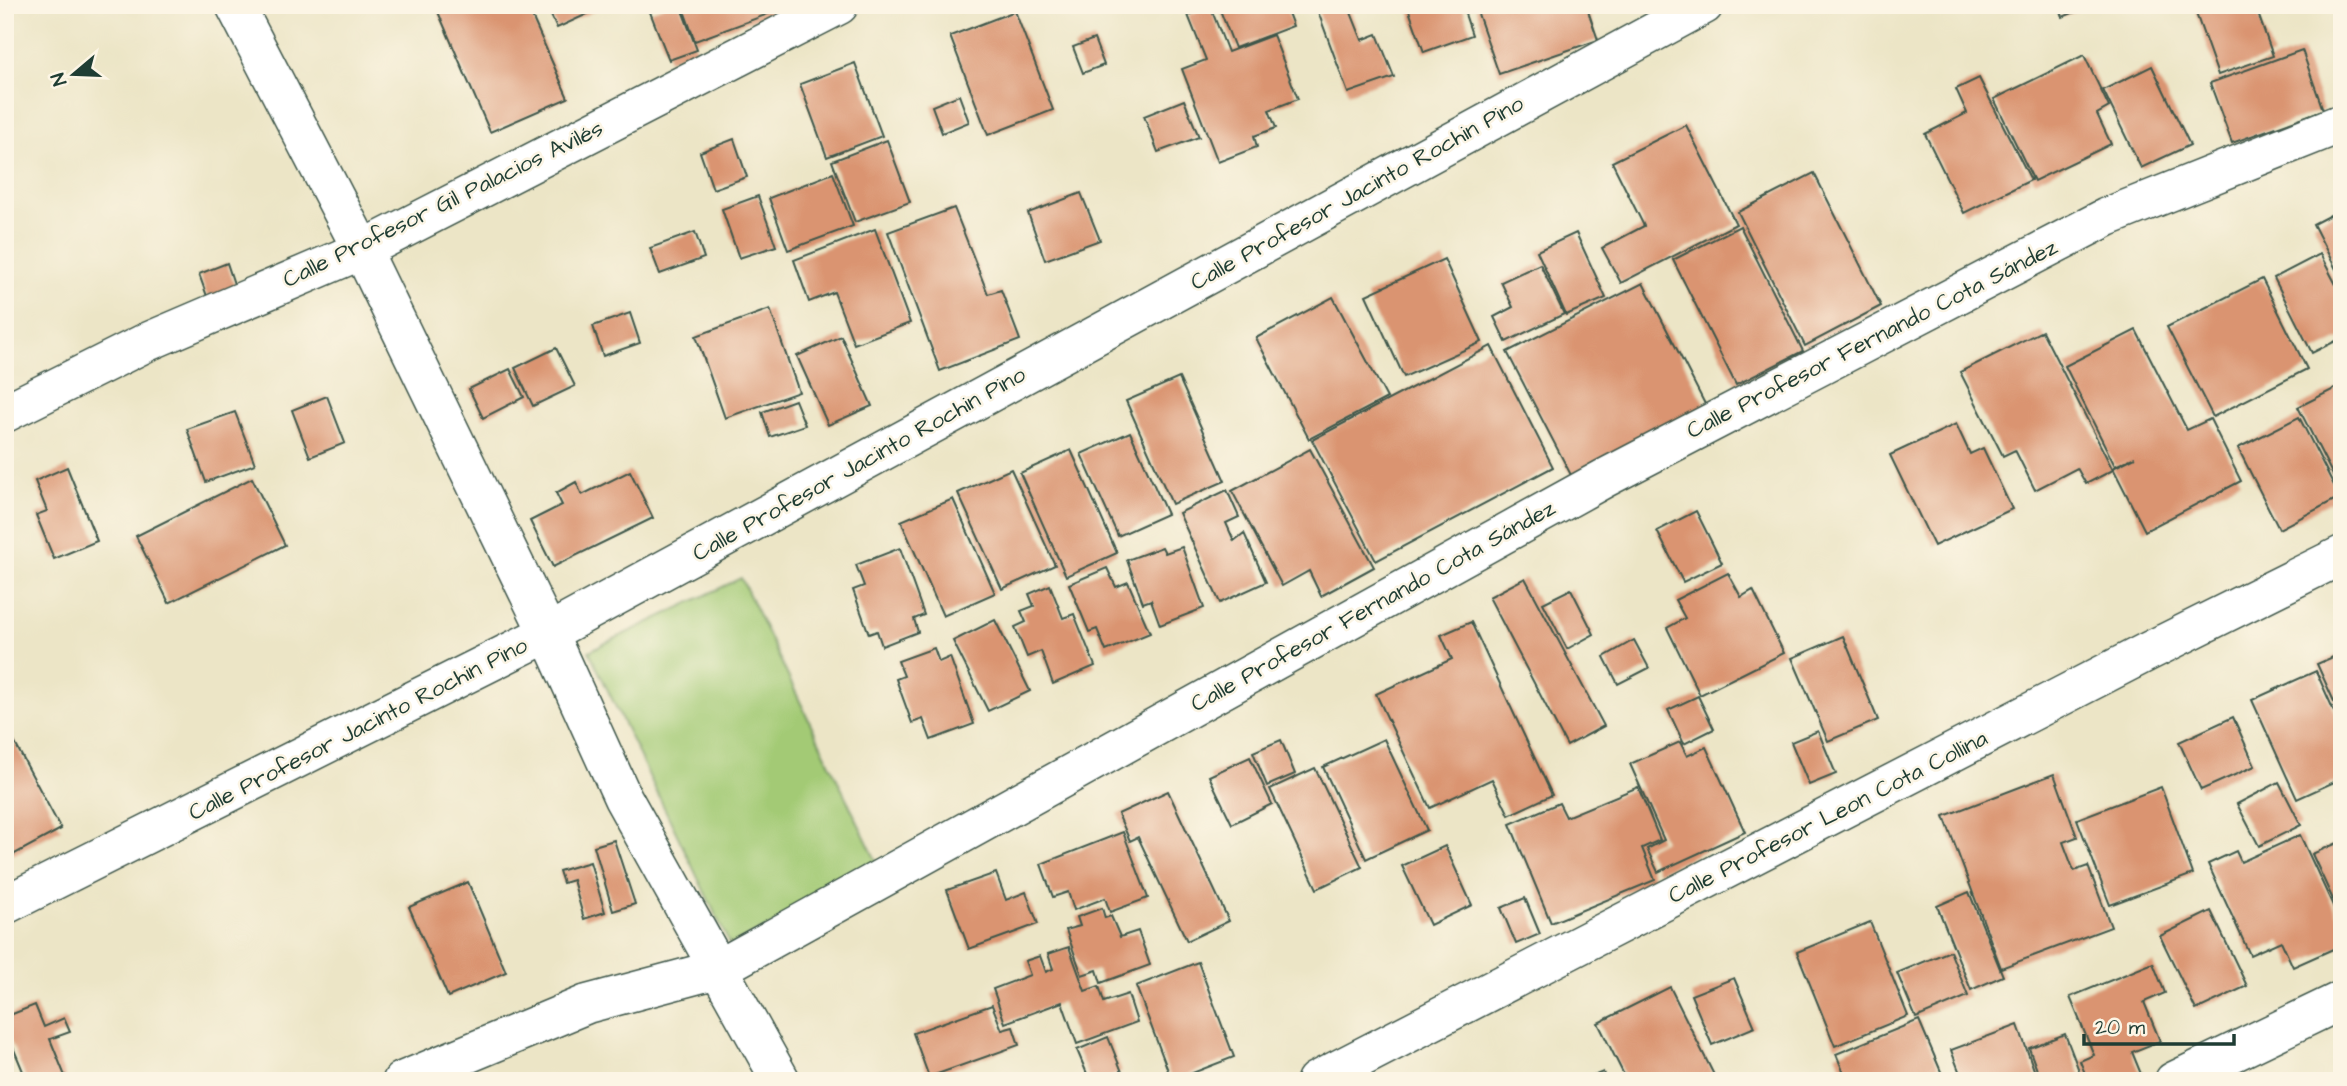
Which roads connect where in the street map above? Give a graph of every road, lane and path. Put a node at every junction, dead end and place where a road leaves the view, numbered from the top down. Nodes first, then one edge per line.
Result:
1 (235, 5) edge
2 (839, 5) edge
3 (1704, 5) edge
4 (2342, 123) edge
5 (362, 250) junction
6 (5, 413) edge
7 (2342, 555) edge
8 (548, 634) junction
9 (5, 905) edge
10 (718, 969) junction
11 (2342, 1000) edge
12 (402, 1081) edge
13 (781, 1081) edge
14 (1316, 1081) edge
15 (2174, 1081) edge

1 - 5 street
2 - 5 street, Calle Profesor Gil Palacios Avilés
3 - 8 street, Calle Profesor Jacinto Rochin Pino
4 - 10 street, Calle Profesor Fernando Cota Sández
5 - 6 street, Calle Profesor Gil Palacios Avilés
5 - 8 street
7 - 14 street, Calle Profesor Leon Cota Collina
8 - 9 street, Calle Profesor Jacinto Rochin Pino
8 - 10 street
10 - 12 street, Calle Profesor Fernando Cota Sández
10 - 13 street
11 - 15 street

